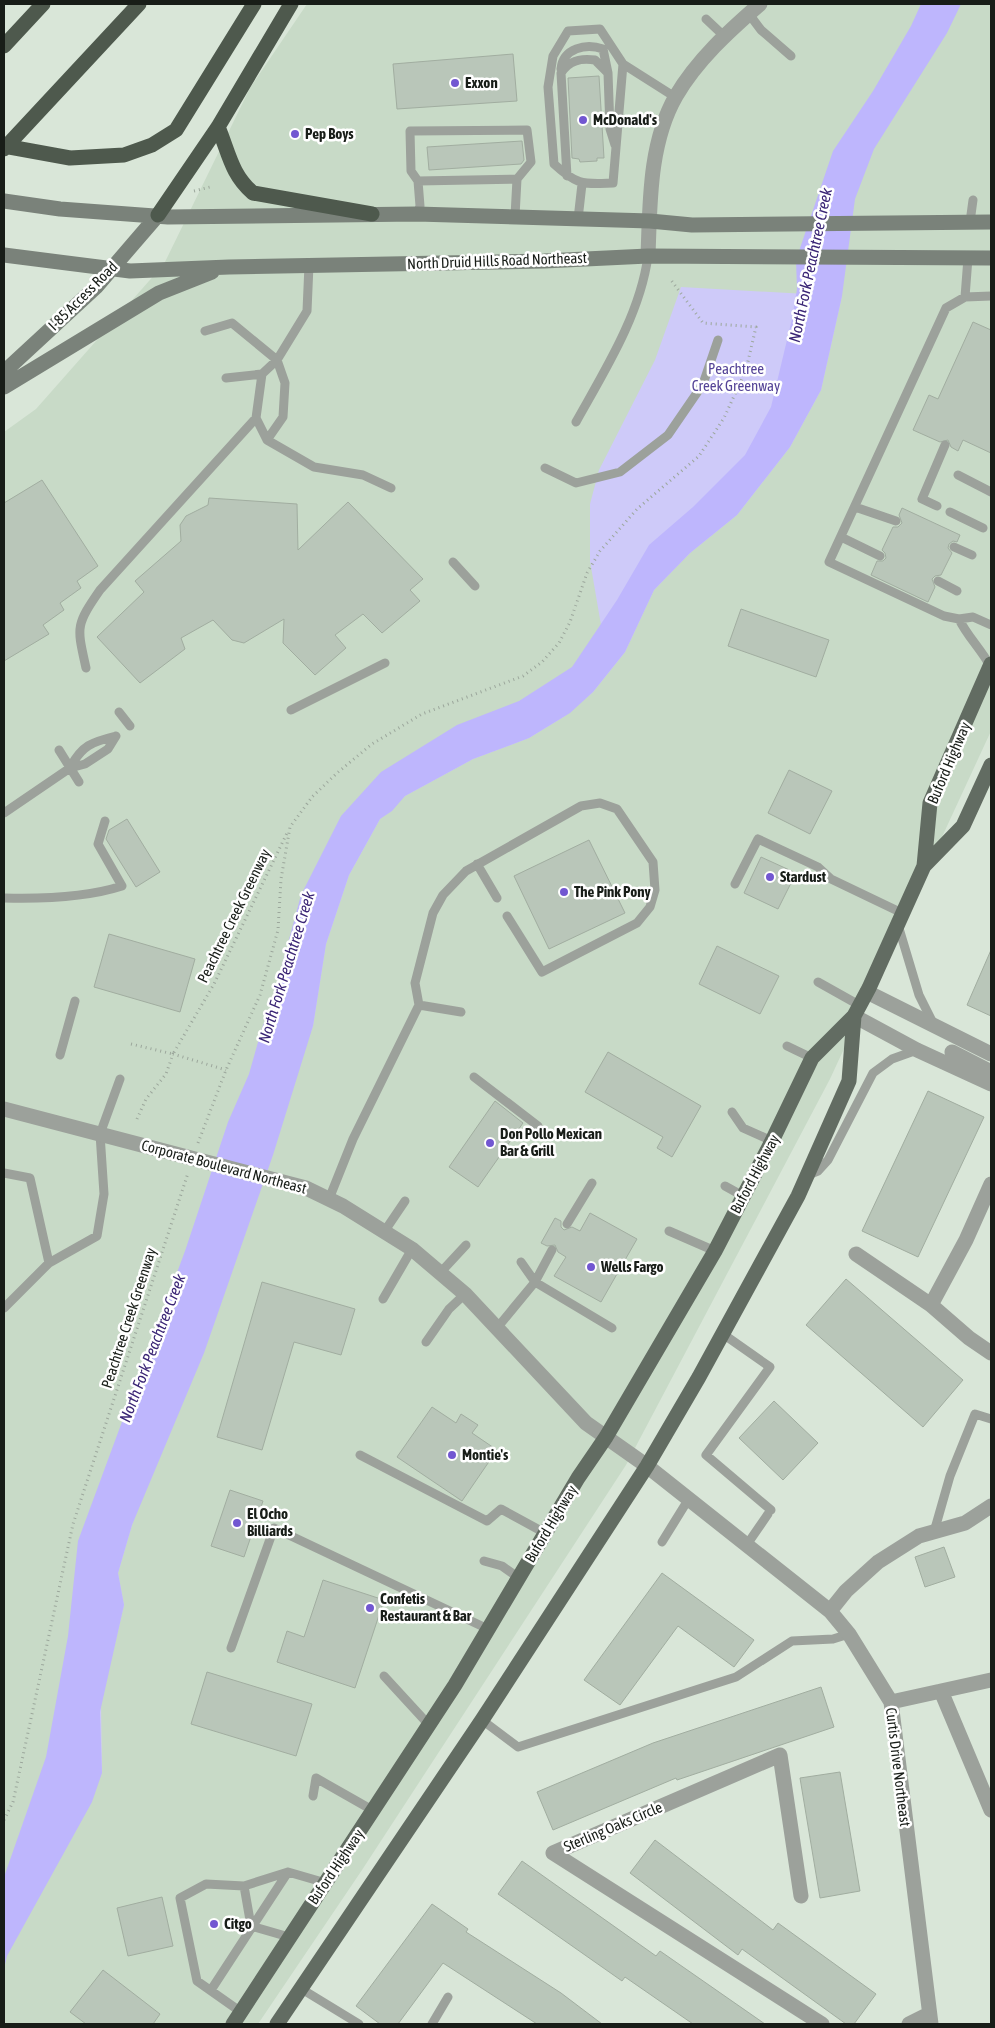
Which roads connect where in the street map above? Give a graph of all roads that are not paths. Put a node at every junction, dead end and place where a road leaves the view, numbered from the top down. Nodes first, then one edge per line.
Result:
1 (44, 4) edge
2 (140, 4) edge
3 (254, 4) edge
4 (291, 4) edge
5 (754, 9) edge
6 (706, 19) dead end
7 (724, 36) junction
8 (4, 46) edge
9 (791, 56) dead end
10 (623, 64) junction
11 (561, 73) junction
12 (608, 73) junction
13 (675, 97) junction
14 (218, 127) junction
15 (4, 147) edge
16 (616, 148) junction
17 (567, 176) junction
18 (516, 179) junction
19 (418, 181) junction
20 (582, 184) junction
21 (973, 200) dead end
22 (4, 201) edge
23 (372, 214) junction
24 (417, 214) junction
25 (158, 216) junction
26 (515, 216) junction
27 (578, 219) junction
28 (650, 221) junction
29 (970, 222) junction
30 (991, 222) edge
31 (4, 255) edge
32 (648, 256) junction
33 (968, 258) junction
34 (991, 258) edge
35 (309, 265) junction
36 (229, 266) junction
37 (112, 270) junction
38 (991, 296) edge
39 (964, 297) junction
40 (204, 331) dead end
41 (718, 340) dead end
42 (277, 360) junction
43 (4, 372) edge
44 (262, 374) junction
45 (226, 378) dead end
46 (4, 386) edge
47 (256, 418) junction
48 (576, 422) dead end
49 (267, 440) junction
50 (945, 444) dead end
51 (545, 468) dead end
52 (958, 475) dead end
53 (391, 488) dead end
54 (991, 492) edge
55 (937, 506) dead end
56 (855, 507) junction
57 (950, 512) dead end
58 (896, 521) dead end
59 (983, 528) dead end
60 (841, 537) junction
61 (954, 547) dead end
62 (972, 555) dead end
63 (880, 556) dead end
64 (453, 562) dead end
65 (938, 581) dead end
66 (475, 586) dead end
67 (957, 591) dead end
68 (959, 618) junction
69 (991, 626) edge
70 (385, 663) dead end
71 (991, 665) edge
72 (86, 668) dead end
73 (290, 710) dead end
74 (119, 712) dead end
75 (130, 726) dead end
76 (59, 750) dead end
77 (991, 766) edge
78 (70, 768) junction
79 (79, 782) dead end
80 (4, 813) edge
81 (106, 821) dead end
82 (477, 864) junction
83 (924, 866) junction
84 (735, 884) dead end
85 (4, 898) edge
86 (497, 898) dead end
87 (507, 916) dead end
88 (900, 918) junction
89 (818, 982) dead end
90 (76, 1001) dead end
91 (418, 1005) junction
92 (860, 1005) junction
93 (461, 1012) dead end
94 (934, 1026) junction
95 (957, 1037) junction
96 (787, 1046) dead end
97 (917, 1050) junction
98 (987, 1051) edge
99 (60, 1055) dead end
100 (812, 1058) junction
101 (950, 1059) junction
102 (975, 1070) junction
103 (991, 1072) edge
104 (474, 1077) dead end
105 (120, 1080) dead end
106 (991, 1084) edge
107 (4, 1110) edge
108 (732, 1112) dead end
109 (538, 1126) dead end
110 (100, 1134) junction
111 (772, 1141) junction
112 (4, 1173) edge
113 (808, 1175) junction
114 (592, 1183) dead end
115 (991, 1184) edge
116 (725, 1186) dead end
117 (743, 1196) junction
118 (329, 1199) junction
119 (405, 1202) dead end
120 (567, 1224) dead end
121 (669, 1231) dead end
122 (384, 1232) junction
123 (466, 1245) dead end
124 (412, 1249) junction
125 (552, 1250) dead end
126 (715, 1250) junction
127 (856, 1254) dead end
128 (521, 1262) dead end
129 (49, 1264) junction
130 (440, 1273) junction
131 (535, 1282) junction
132 (465, 1294) junction
133 (383, 1299) dead end
134 (930, 1305) junction
135 (4, 1308) edge
136 (497, 1328) junction
137 (612, 1328) dead end
138 (723, 1334) junction
139 (426, 1342) dead end
140 (991, 1353) edge
141 (991, 1419) edge
142 (606, 1437) junction
143 (360, 1455) dead end
144 (647, 1466) junction
145 (688, 1500) junction
146 (991, 1506) edge
147 (545, 1534) junction
148 (927, 1534) junction
149 (662, 1542) dead end
150 (746, 1546) junction
151 (484, 1561) dead end
152 (519, 1578) junction
153 (830, 1611) junction
154 (488, 1629) junction
155 (850, 1634) junction
156 (231, 1648) dead end
157 (384, 1676) dead end
158 (991, 1680) edge
159 (942, 1691) junction
160 (891, 1702) junction
161 (482, 1720) junction
162 (429, 1725) junction
163 (313, 1796) dead end
164 (991, 1810) edge
165 (374, 1811) junction
166 (288, 1872) junction
167 (326, 1883) junction
168 (244, 1886) junction
169 (801, 1896) dead end
170 (251, 1926) junction
171 (289, 1936) junction
172 (300, 1988) junction
173 (211, 1990) junction
174 (448, 1997) dead end
175 (237, 2018) edge
176 (930, 2019) edge
177 (277, 2024) edge
178 (359, 2024) edge
179 (432, 2024) edge
180 (822, 2024) edge
181 (909, 2024) edge

1 - 8 highway
2 - 15 highway
3 - 15 highway
4 - 14 highway
5 - 7 street
5 - 9 lane
6 - 7 lane
7 - 13 street
10 - 13 lane
10 - 16 lane
10 - 17 lane
11 - 12 lane
11 - 12 lane
11 - 17 lane
12 - 16 lane
13 - 28 street
14 - 23 highway
14 - 25 highway
16 - 20 lane
17 - 20 lane
18 - 19 lane
18 - 19 lane
18 - 26 lane
19 - 24 lane
20 - 27 lane
21 - 29 lane
22 - 25 main road
23 - 24 main road
23 - 25 main road
24 - 26 main road
25 - 37 main road, I-85 Access Road
26 - 27 main road
27 - 28 main road
28 - 29 main road
28 - 32 street
29 - 30 main road
31 - 37 main road, North Druid Hills Road Northeast
32 - 33 main road, North Druid Hills Road Northeast
32 - 35 main road, North Druid Hills Road Northeast
32 - 48 lane
33 - 34 main road, North Druid Hills Road Northeast
33 - 39 lane
35 - 36 main road, North Druid Hills Road Northeast
35 - 42 lane
36 - 37 main road, North Druid Hills Road Northeast
36 - 46 main road
37 - 43 main road, I-85 Access Road
38 - 39 lane
39 - 56 lane
40 - 42 lane
41 - 51 lane
42 - 44 lane
42 - 49 lane
44 - 45 lane
44 - 47 lane
47 - 49 lane
47 - 72 lane
49 - 53 lane
50 - 55 lane
52 - 54 lane
56 - 58 lane
56 - 60 lane
57 - 59 lane
60 - 63 lane
60 - 68 lane
61 - 62 lane
64 - 66 lane
65 - 67 lane
68 - 69 lane
68 - 71 lane
70 - 73 lane
71 - 83 main road, Buford Highway
74 - 75 lane
76 - 78 lane
77 - 83 main road, Buford Highway
78 - 78 lane
78 - 79 lane
78 - 80 lane
81 - 85 lane
82 - 86 lane
82 - 87 lane
82 - 91 lane
83 - 88 main road, Buford Highway
84 - 88 lane
88 - 92 main road, Buford Highway
88 - 94 lane
89 - 92 lane
90 - 99 lane
91 - 93 lane
91 - 118 lane
92 - 94 street
92 - 97 street
92 - 100 main road, Buford Highway
92 - 113 main road, Buford Highway
94 - 95 street
95 - 98 street
95 - 101 street
96 - 100 lane
97 - 101 street
97 - 113 lane
98 - 102 street
100 - 111 main road, Buford Highway
101 - 102 street
102 - 103 street
102 - 106 street
104 - 109 lane
105 - 110 lane
107 - 110 street, Corporate Boulevard Northeast
108 - 111 lane
110 - 118 street, Corporate Boulevard Northeast
110 - 129 lane
111 - 117 main road, Buford Highway
112 - 129 lane
113 - 138 main road, Buford Highway
114 - 120 lane
115 - 134 street
116 - 117 lane
117 - 126 main road, Buford Highway
118 - 122 street, Corporate Boulevard Northeast
119 - 122 lane
121 - 126 lane
122 - 124 street, Corporate Boulevard Northeast
123 - 130 lane
124 - 130 street, Corporate Boulevard Northeast
124 - 133 lane
125 - 131 lane
126 - 142 main road, Buford Highway
127 - 134 street
128 - 131 lane
129 - 135 lane
130 - 132 street, Corporate Boulevard Northeast
131 - 136 lane
131 - 137 lane
132 - 136 street, Corporate Boulevard Northeast
132 - 139 lane
134 - 140 street
136 - 142 street, Corporate Boulevard Northeast
138 - 144 main road, Buford Highway
138 - 150 lane
141 - 148 lane
142 - 144 street, Corporate Boulevard Northeast
142 - 147 main road, Buford Highway
143 - 147 lane
144 - 145 street, Curtis Drive Northeast
144 - 161 main road, Buford Highway
145 - 149 lane
145 - 150 street, Curtis Drive Northeast
146 - 148 street
147 - 152 main road, Buford Highway
148 - 153 street
150 - 153 street, Curtis Drive Northeast
151 - 152 lane
152 - 154 main road, Buford Highway
153 - 155 street, Curtis Drive Northeast
154 - 156 lane
154 - 162 main road, Buford Highway
155 - 160 street, Curtis Drive Northeast
155 - 161 lane
157 - 162 lane
158 - 159 street
159 - 160 street
159 - 164 street
160 - 176 street, Curtis Drive Northeast
161 - 172 main road, Buford Highway
162 - 165 main road, Buford Highway
163 - 165 lane
165 - 167 main road, Buford Highway
166 - 167 lane
166 - 168 lane
166 - 170 lane
167 - 171 main road, Buford Highway
168 - 170 lane
168 - 173 lane
169 - 180 street, Sterling Oaks Circle
170 - 171 lane
170 - 173 lane
171 - 175 main road, Buford Highway
172 - 177 main road, Buford Highway
172 - 178 lane
173 - 175 lane
174 - 179 lane
176 - 181 street

